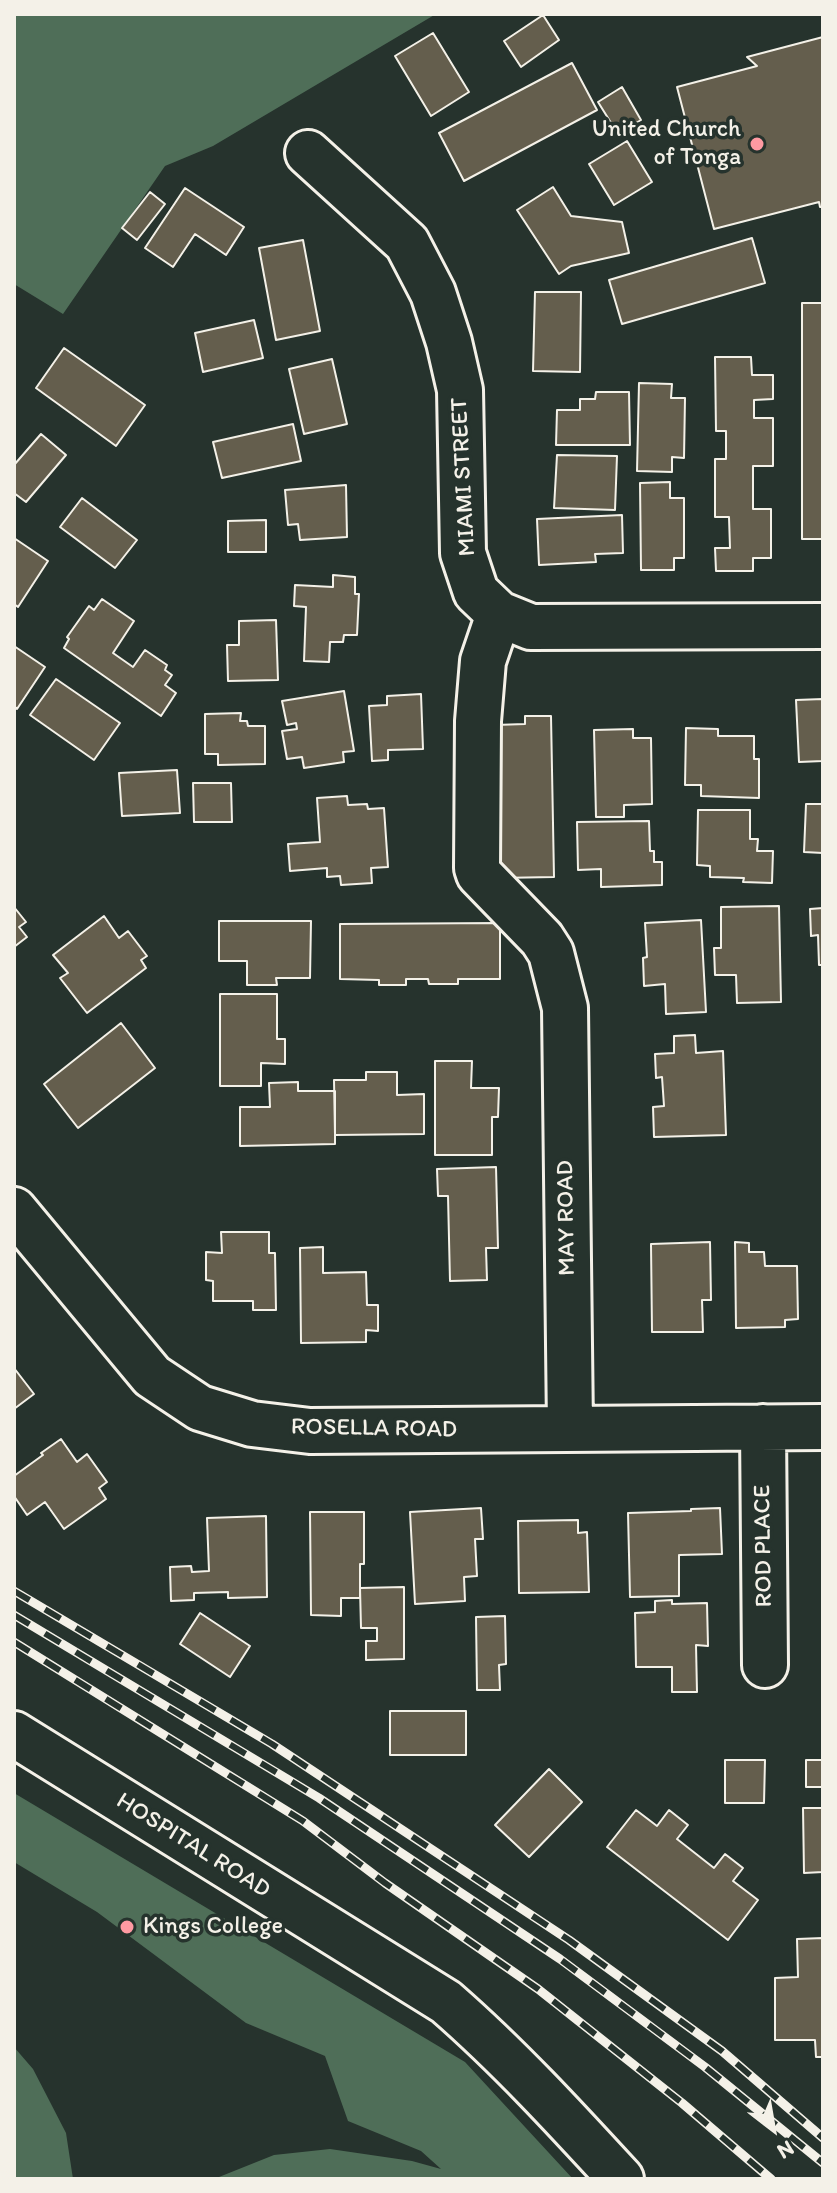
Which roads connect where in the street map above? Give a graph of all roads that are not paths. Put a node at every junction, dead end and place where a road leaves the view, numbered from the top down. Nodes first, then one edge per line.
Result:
1 (308, 153) dead end
2 (499, 614) junction
3 (823, 626) edge
4 (14, 1210) edge
5 (763, 1427) junction
6 (823, 1427) edge
7 (570, 1428) junction
8 (765, 1665) dead end
9 (14, 1734) edge
10 (621, 2179) edge

1 - 2 street, MIAMI STREET
2 - 3 street
2 - 7 street, MAY ROAD
4 - 7 street, ROSELLA ROAD
5 - 6 street, ROSELLA ROAD
5 - 7 street, ROSELLA ROAD
5 - 8 street, ROD PLACE
9 - 10 street, HOSPITAL ROAD

